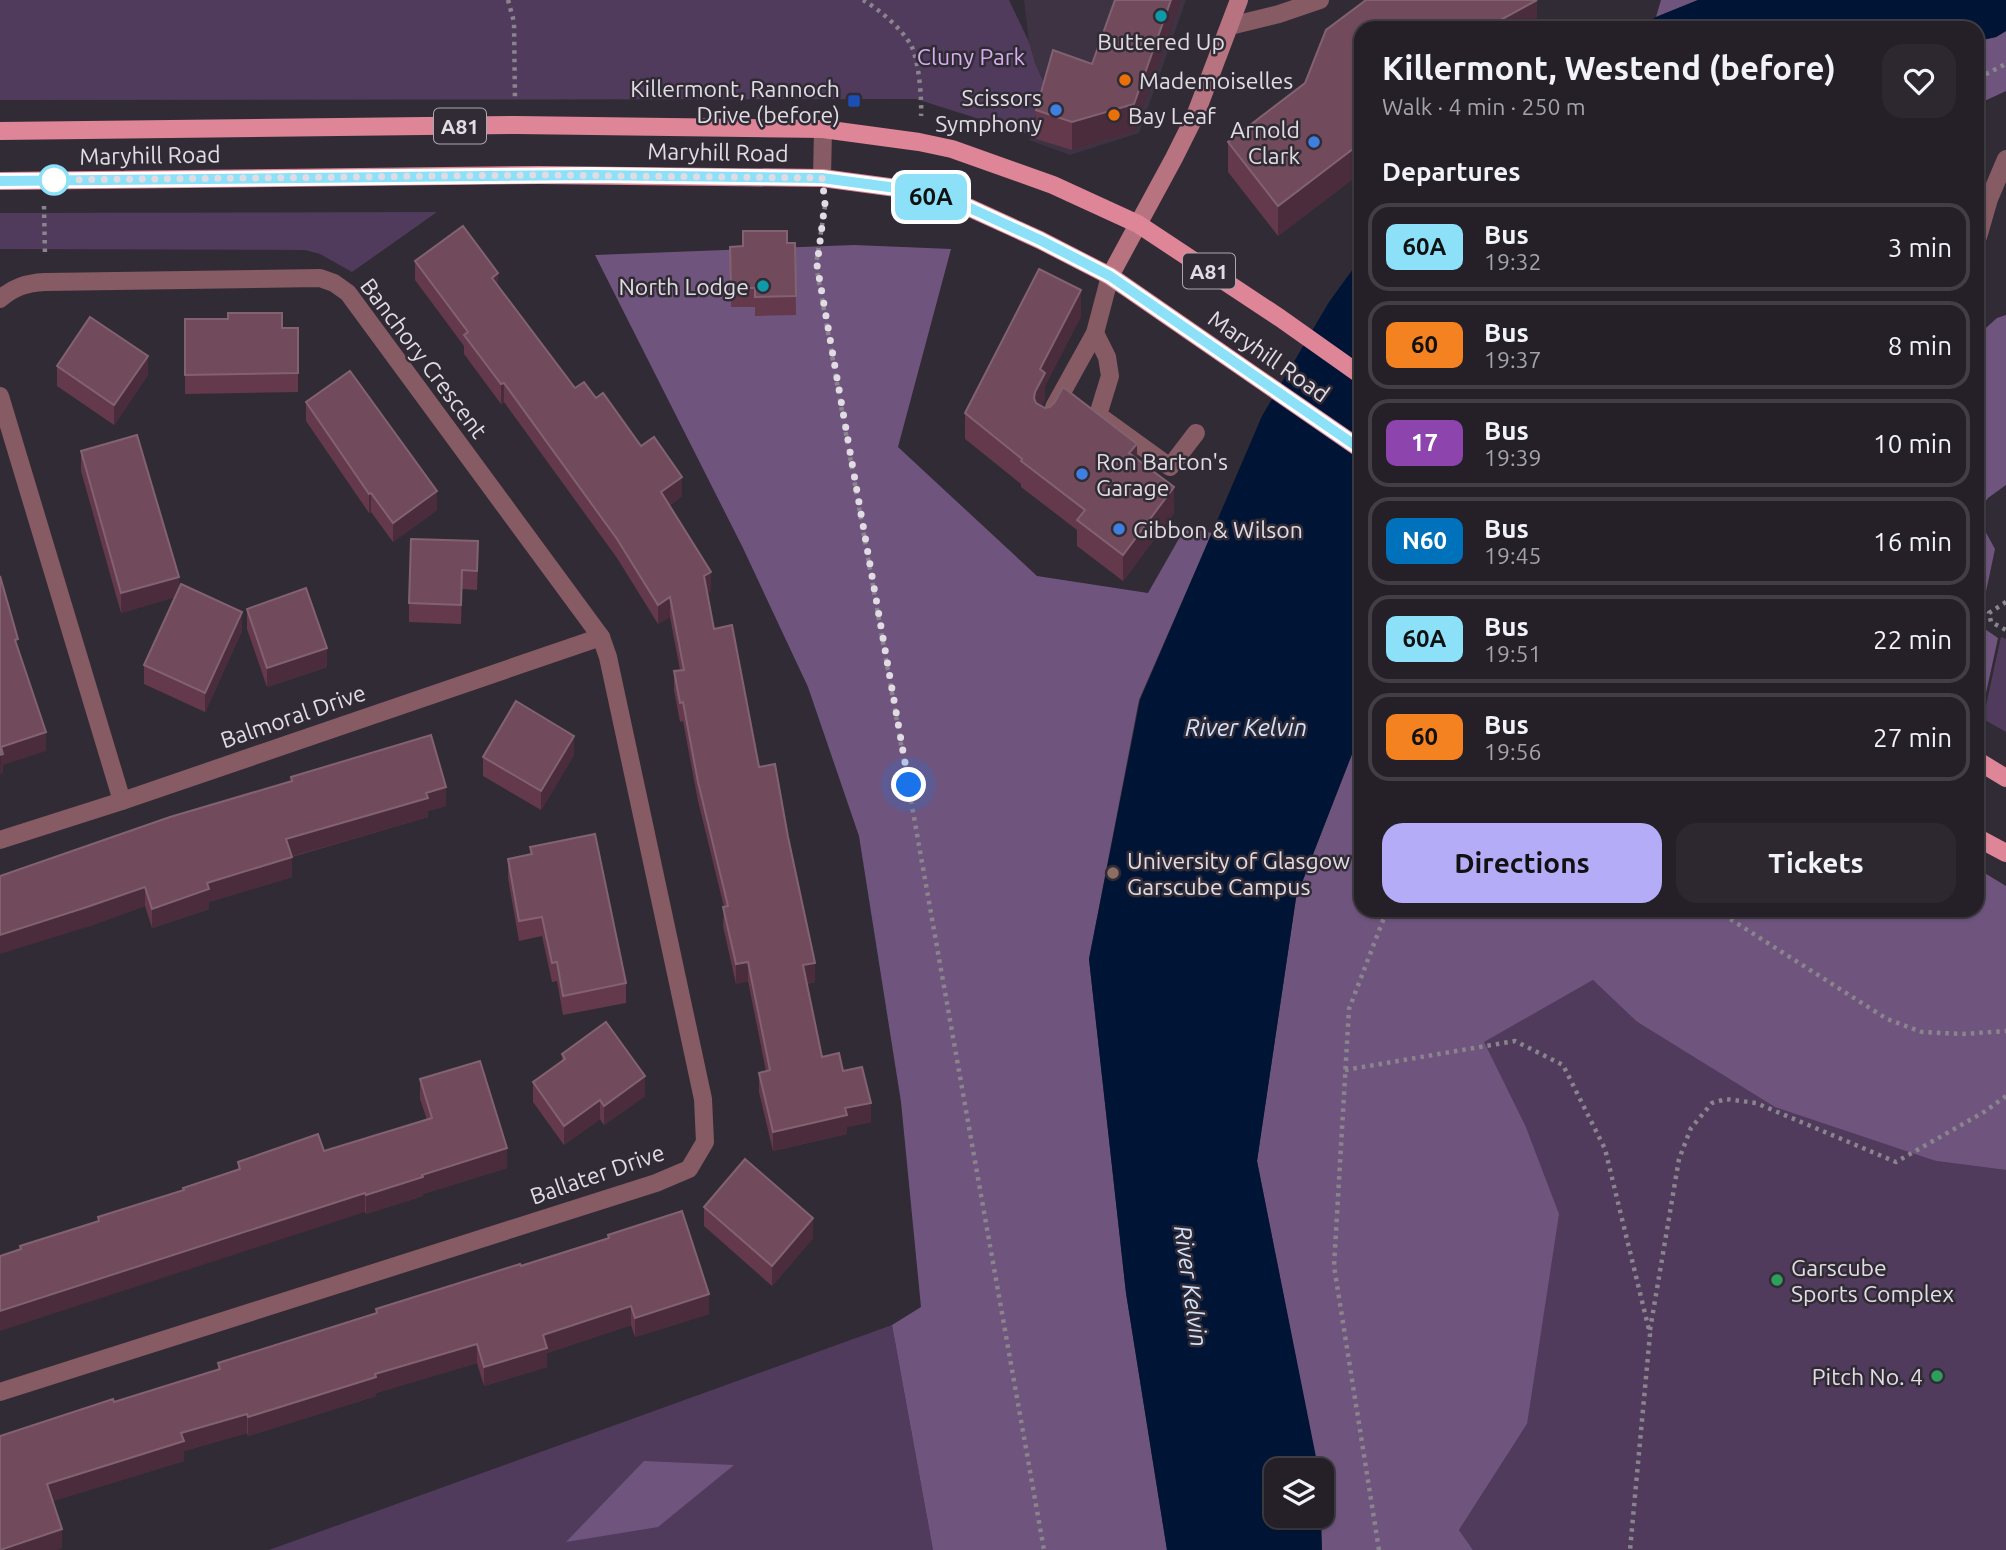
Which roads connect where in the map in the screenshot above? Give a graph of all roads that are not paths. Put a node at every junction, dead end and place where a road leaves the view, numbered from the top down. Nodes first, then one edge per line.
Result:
1 (1239, 0) edge
2 (1320, 0) edge
3 (1230, 26) junction
4 (823, 129) junction
5 (0, 131) edge
6 (2006, 159) edge
7 (822, 178) junction
8 (0, 181) edge
9 (1984, 216) edge
10 (1138, 224) junction
11 (1110, 276) junction
12 (0, 299) edge
13 (1095, 333) junction
14 (1354, 370) edge
15 (0, 396) edge
16 (1045, 423) edge
17 (1196, 432) dead end
18 (1354, 444) edge
19 (601, 637) junction
20 (1984, 765) edge
21 (2006, 778) edge
22 (122, 801) junction
23 (0, 840) edge
24 (1984, 841) edge
25 (2006, 853) edge
26 (0, 1392) edge

1 - 3 street
2 - 3 street
3 - 10 street
4 - 5 main road, Maryhill Road / A81
4 - 7 street
4 - 10 main road, Maryhill Road / A81
6 - 9 street
7 - 8 main road, Maryhill Road / A81
7 - 11 main road, Maryhill Road / A81
10 - 11 street
10 - 14 main road, Maryhill Road / A81
11 - 13 street
11 - 18 main road, Maryhill Road / A81
12 - 19 street, Banchory Crescent
13 - 16 street
13 - 17 street
15 - 22 street
19 - 22 street, Balmoral Drive
19 - 26 street, Ballater Drive
20 - 21 main road
22 - 23 street, Balmoral Drive
24 - 25 main road

